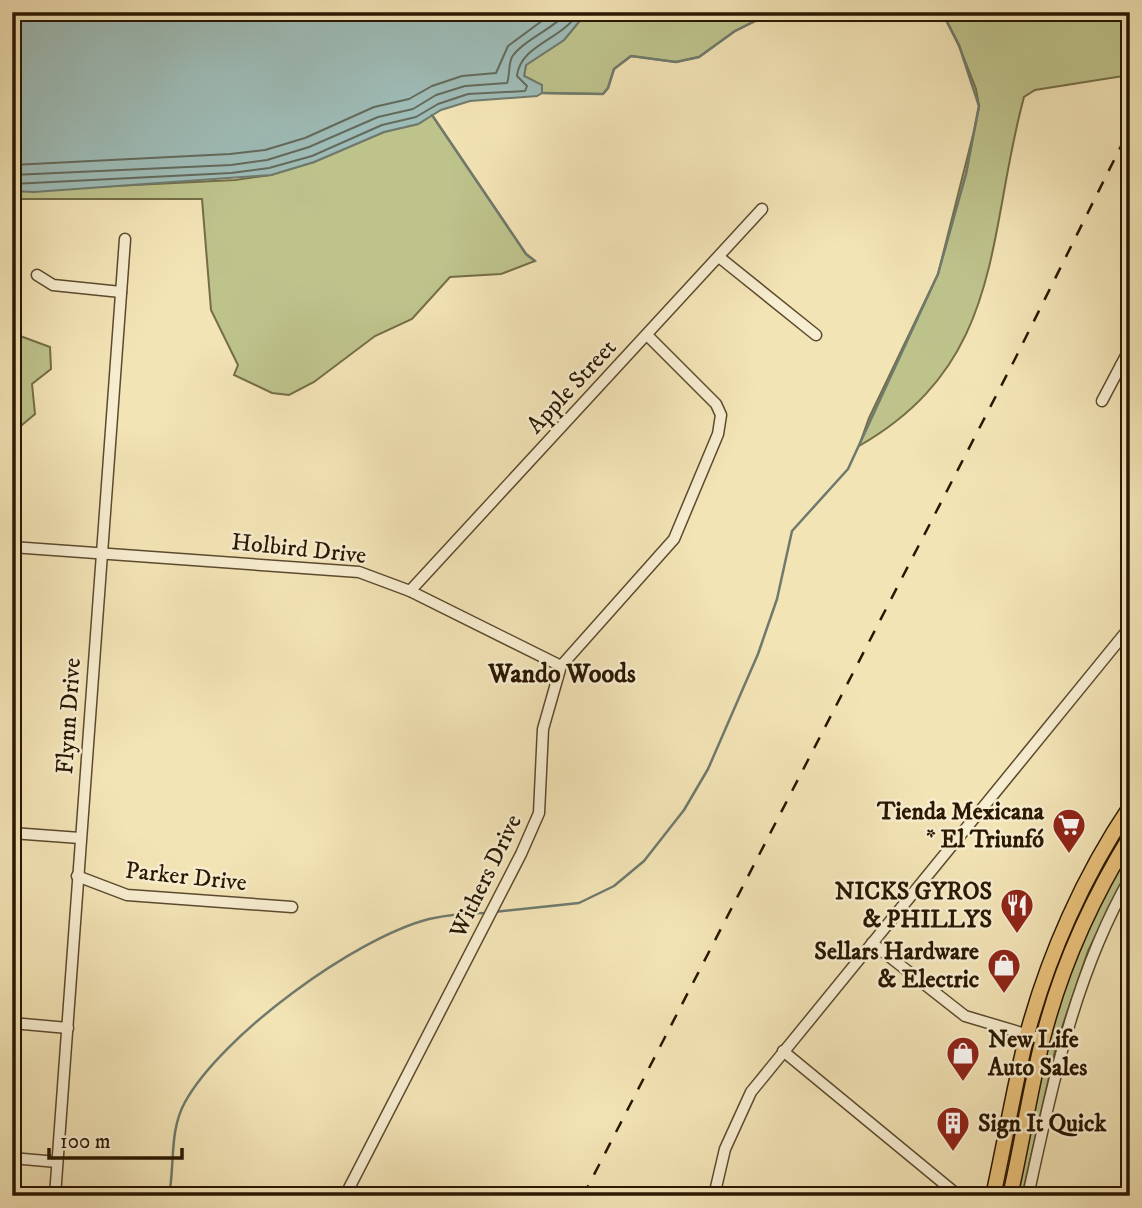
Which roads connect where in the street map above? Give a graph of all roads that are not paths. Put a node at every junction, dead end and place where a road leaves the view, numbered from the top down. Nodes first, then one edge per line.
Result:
1 (762, 209) dead end
2 (124, 239) dead end
3 (719, 257) junction
4 (37, 275) dead end
5 (121, 292) junction
6 (647, 335) junction
7 (816, 335) dead end
8 (1130, 348) edge
9 (1126, 368) edge
10 (1102, 401) dead end
11 (12, 547) edge
12 (101, 553) junction
13 (410, 591) junction
14 (1130, 627) edge
15 (561, 666) junction
16 (1130, 807) edge
17 (12, 833) edge
18 (1130, 837) edge
19 (80, 838) junction
20 (77, 876) junction
21 (1130, 877) edge
22 (292, 907) dead end
23 (872, 943) junction
24 (12, 1023) edge
25 (68, 1028) junction
26 (1027, 1035) junction
27 (1042, 1039) junction
28 (783, 1051) junction
29 (12, 1158) edge
30 (57, 1162) junction
31 (55, 1196) edge
32 (345, 1196) edge
33 (714, 1196) edge
34 (959, 1196) edge
35 (993, 1196) edge
36 (1010, 1196) edge
37 (1028, 1196) edge

1 - 3 street, Apple Street
2 - 5 street, Flynn Drive
3 - 6 street, Apple Street
3 - 7 street
4 - 5 street
5 - 12 street, Flynn Drive
6 - 13 street, Apple Street
6 - 15 street, Withers Drive
8 - 9 street
9 - 10 street
11 - 12 street, Holbird Drive
12 - 13 street, Holbird Drive
12 - 19 street, Flynn Drive
13 - 15 street, Holbird Drive
14 - 23 street
15 - 32 street, Withers Drive
16 - 26 main road
17 - 19 street
18 - 27 main road
19 - 20 street, Flynn Drive
20 - 22 street, Parker Drive
20 - 25 street, Flynn Drive
21 - 37 street
23 - 26 street
23 - 28 street
24 - 25 street
25 - 30 street, Flynn Drive
26 - 27 street
26 - 35 main road
27 - 36 main road
28 - 33 street
28 - 34 street
29 - 30 street
30 - 31 street, Flynn Drive

